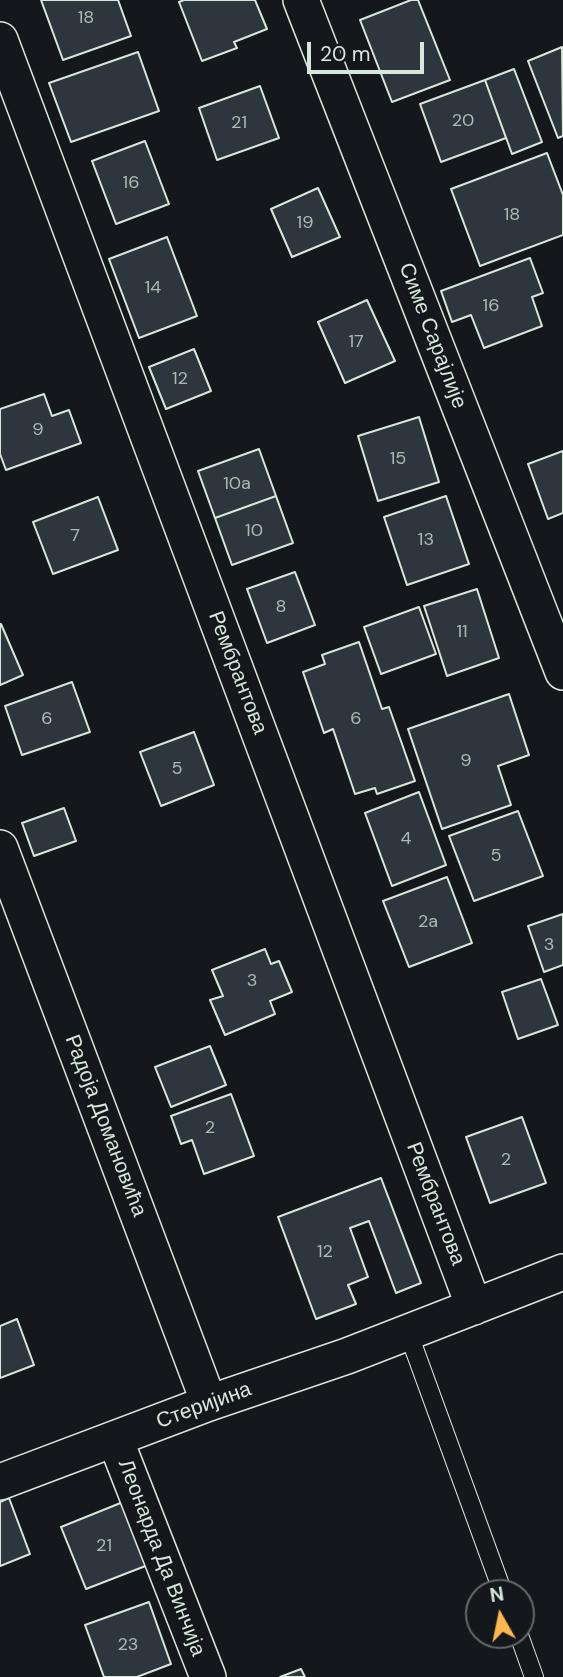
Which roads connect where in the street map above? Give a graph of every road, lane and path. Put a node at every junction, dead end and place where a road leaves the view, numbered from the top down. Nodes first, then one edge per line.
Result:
1 (301, 0) edge
2 (0, 40) edge
3 (563, 672) edge
4 (0, 848) edge
5 (563, 1272) edge
6 (474, 1307) junction
7 (408, 1332) junction
8 (209, 1404) junction
9 (115, 1439) junction
10 (0, 1482) edge
11 (498, 1579) edge
12 (524, 1649) edge
13 (208, 1677) edge
14 (534, 1677) edge

1 - 3 street, Симе Сарајлије
2 - 6 street, Рембрантова
4 - 8 street, Радоја Домановића
5 - 6 street, Стеријина
6 - 7 street, Стеријина
7 - 8 street, Стеријина
7 - 11 lane
8 - 9 street, Стеријина
9 - 10 street, Стеријина
9 - 13 street, Леонарда Да Винчија
12 - 14 lane

